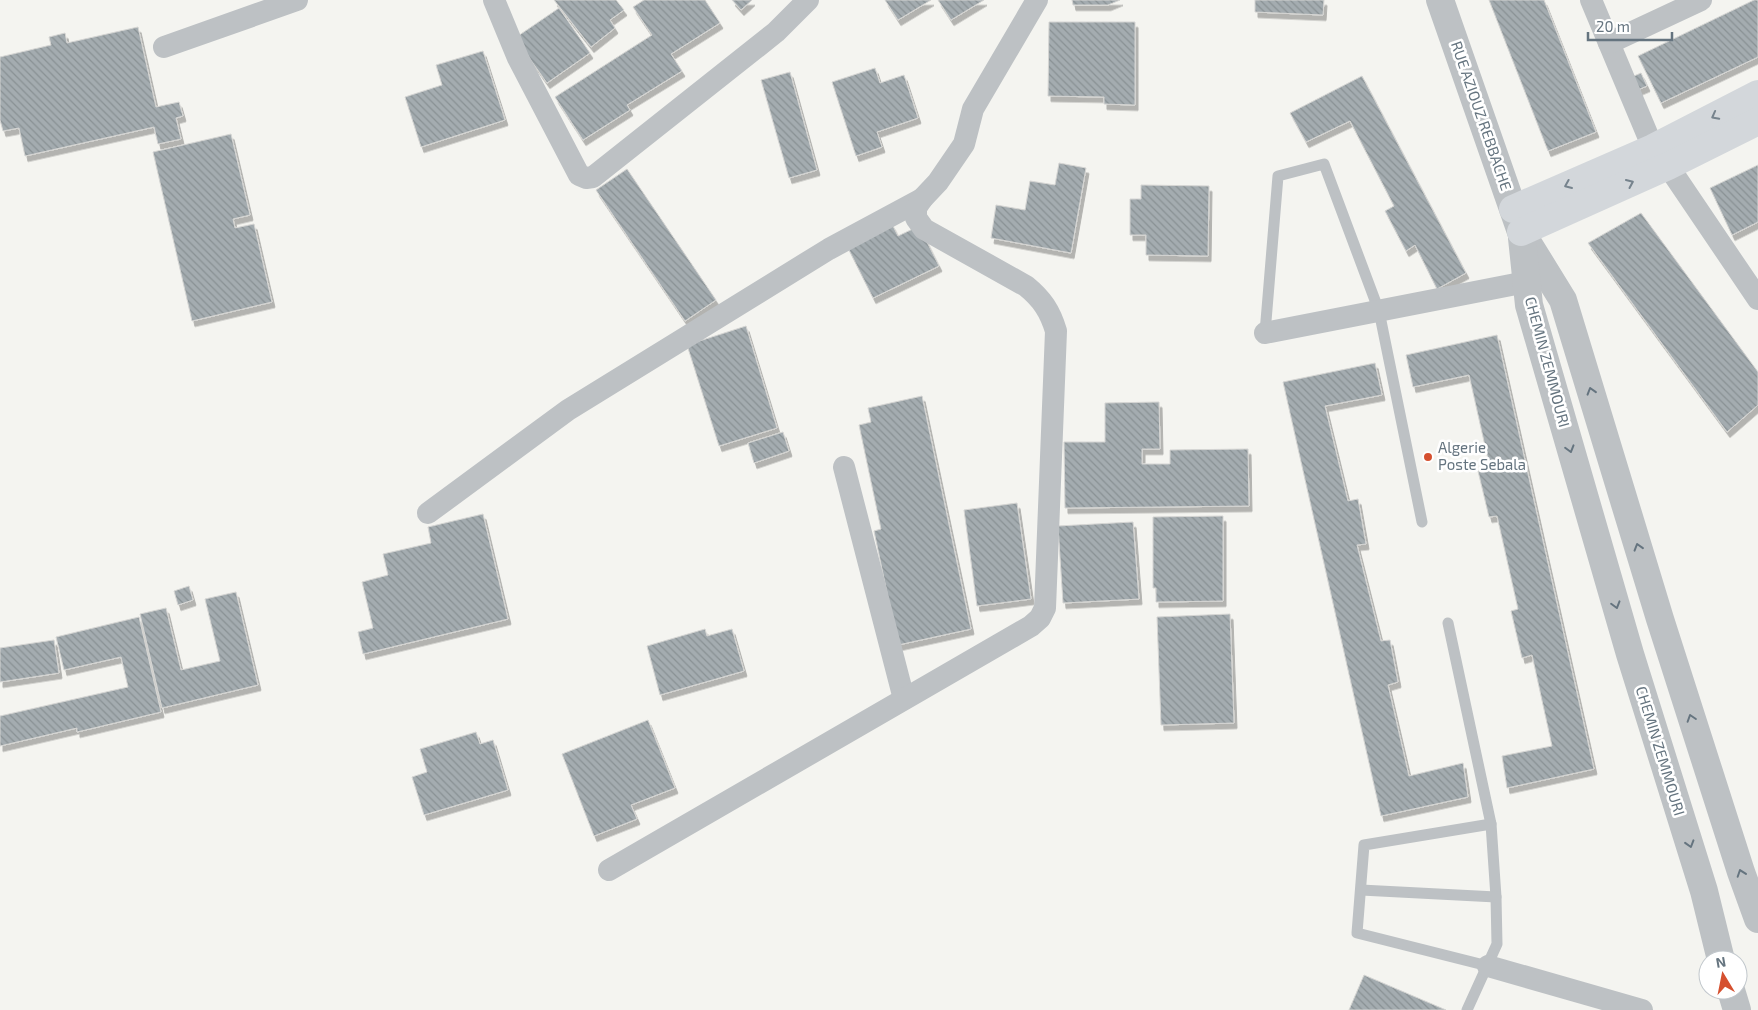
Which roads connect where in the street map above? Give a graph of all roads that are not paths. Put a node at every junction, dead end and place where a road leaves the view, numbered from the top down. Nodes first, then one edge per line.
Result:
1 (298, 0) edge
2 (494, 0) edge
3 (808, 0) edge
4 (1037, 0) edge
5 (1440, 0) edge
6 (1591, 0) edge
7 (1700, 0) edge
8 (1609, 43) junction
9 (164, 47) dead end
10 (1758, 94) edge
11 (1758, 121) edge
12 (1660, 157) junction
13 (922, 198) junction
14 (1517, 220) junction
15 (1750, 271) edge
16 (1526, 282) junction
17 (1758, 299) edge
18 (1379, 312) junction
19 (1265, 333) joint
20 (844, 467) dead end
21 (428, 513) dead end
22 (1422, 522) dead end
23 (1448, 623) dead end
24 (904, 699) junction
25 (1491, 824) junction
26 (609, 870) dead end
27 (1361, 890) junction
28 (1496, 897) junction
29 (1758, 919) edge
30 (1719, 950) edge
31 (1488, 966) junction
32 (1468, 1010) edge
33 (1642, 1010) edge

1 - 9 street
2 - 3 street
4 - 13 street
5 - 14 street, RUE AZIOUZ REBBACHE
6 - 8 street
7 - 8 street
8 - 12 street
10 -> 12 main road
11 - 12 main road
12 - 14 main road
12 - 15 street
13 - 21 street
13 - 24 street
14 - 16 street, CHEMIN ZEMMOURI
29 -> 14 street, CHEMIN ZEMMOURI
15 - 17 street
16 - 18 street
16 -> 30 street, CHEMIN ZEMMOURI
18 - 19 street
18 - 19 lane
18 - 22 lane
20 - 24 street
23 - 25 lane
24 - 26 street
25 - 27 lane
25 - 28 lane
27 - 28 lane
27 - 31 lane
28 - 31 lane
31 - 32 lane
31 - 33 street

